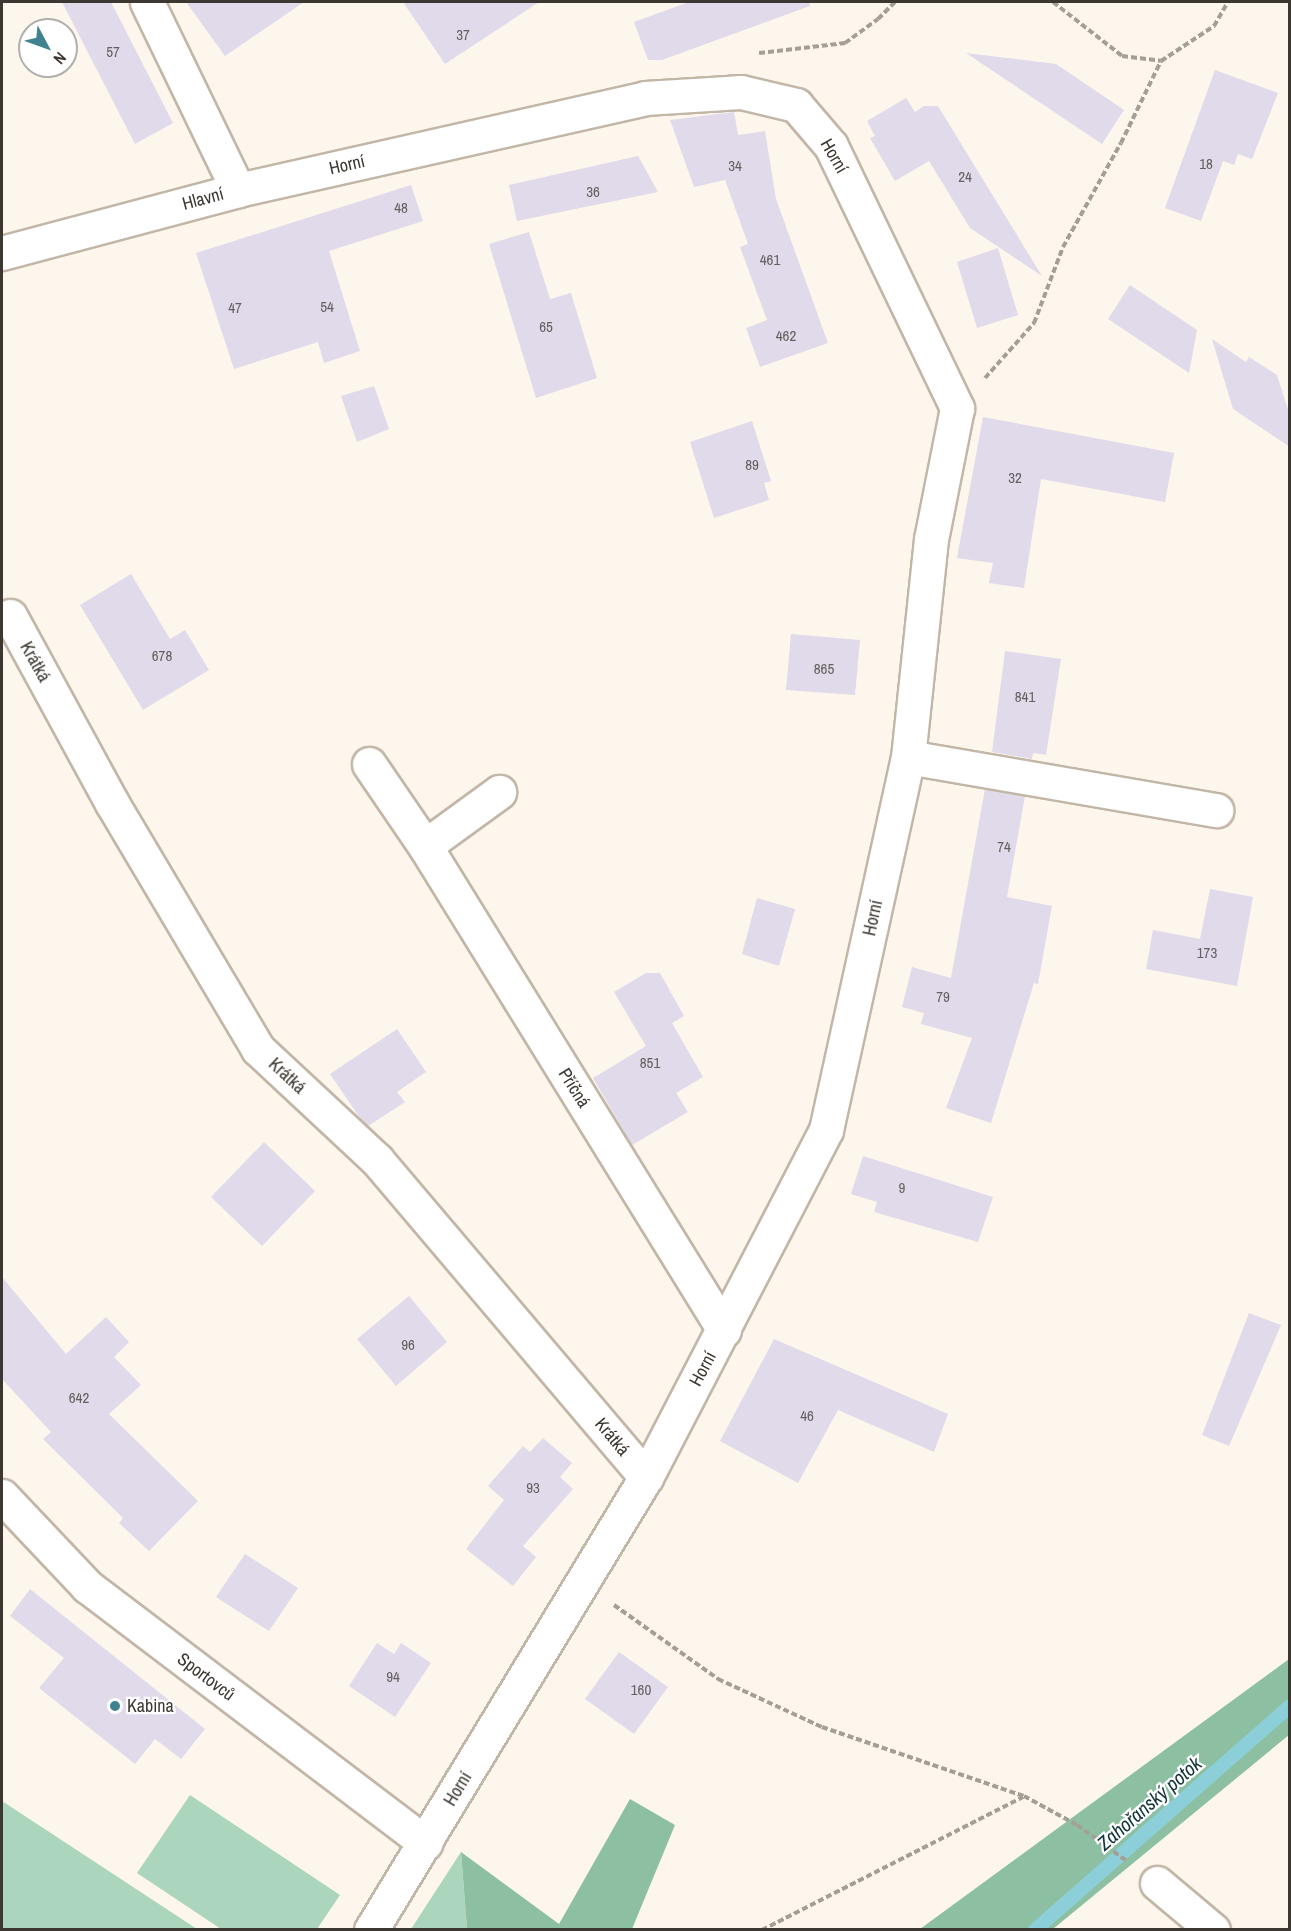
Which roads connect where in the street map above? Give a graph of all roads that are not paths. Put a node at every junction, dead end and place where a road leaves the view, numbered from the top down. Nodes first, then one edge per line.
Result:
1 (147, 2) edge
2 (238, 190) junction
3 (2, 253) edge
4 (10, 616) dead end
5 (908, 757) junction
6 (369, 764) dead end
7 (499, 792) dead end
8 (1216, 810) dead end
9 (425, 846) junction
10 (724, 1330) junction
11 (646, 1477) junction
12 (2, 1496) edge
13 (425, 1843) junction
14 (1157, 1882) road end
15 (371, 1929) edge
16 (1213, 1929) edge

1 - 2 street, Hlavní
2 - 3 street, Hlavní
2 - 5 street, Horní
4 - 11 street, Krátká
5 - 8 street
5 - 10 street, Horní
6 - 9 street, Příčná
7 - 9 street
9 - 10 street, Příčná
10 - 11 street, Horní
11 - 13 street, Horní
12 - 13 street, Sportovců
13 - 15 street, Horní
14 - 16 street

